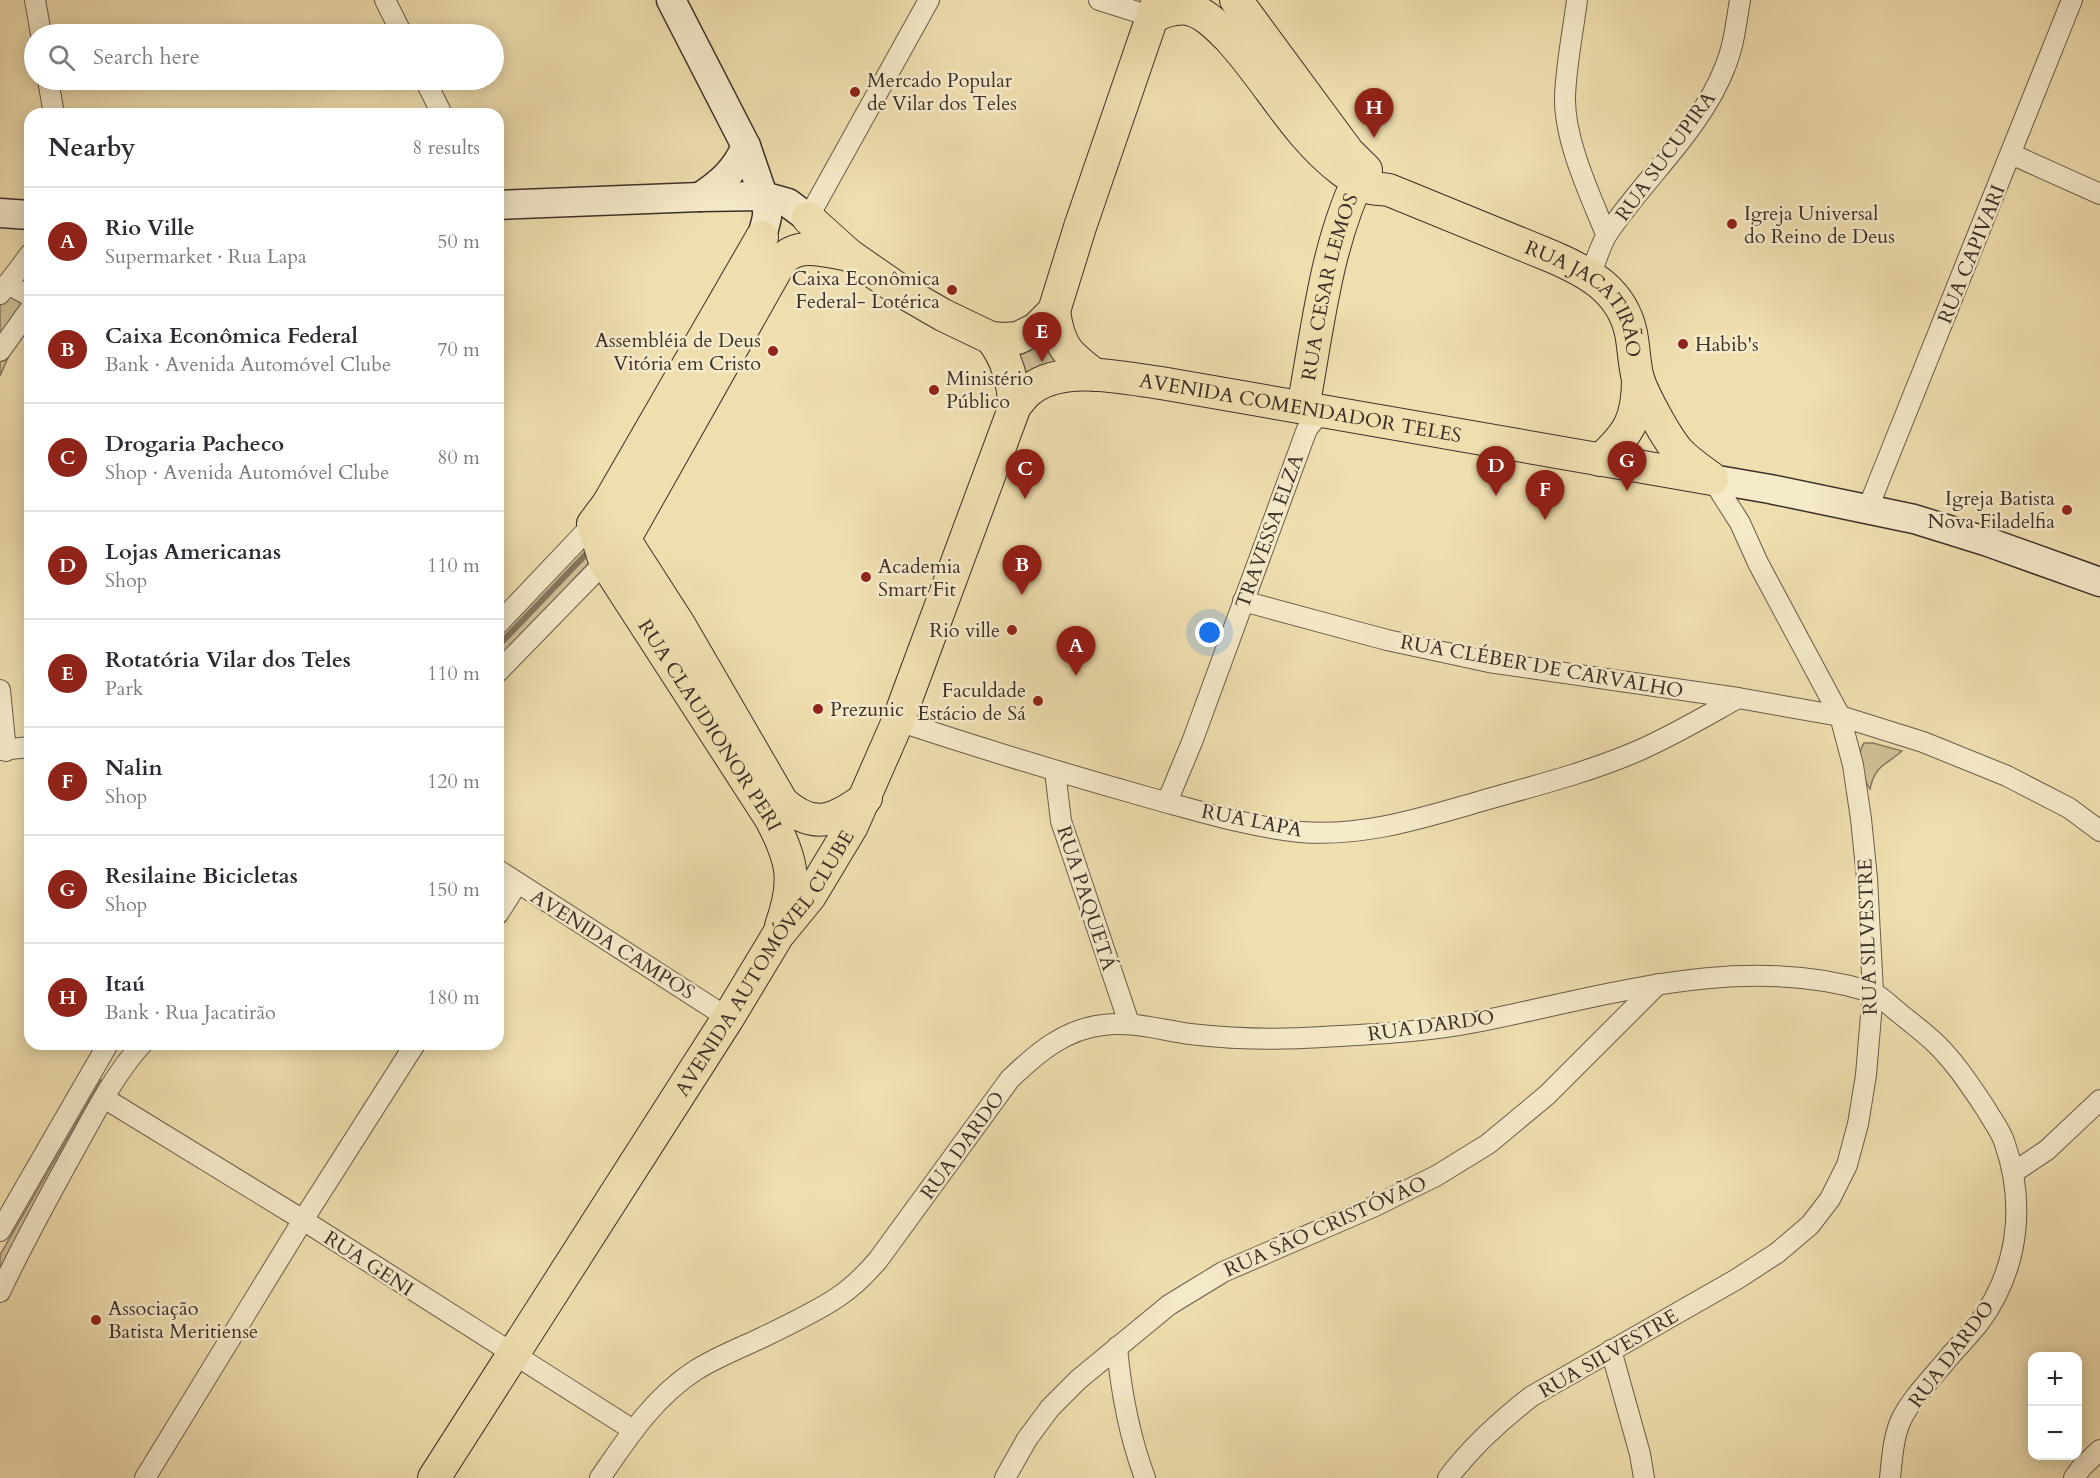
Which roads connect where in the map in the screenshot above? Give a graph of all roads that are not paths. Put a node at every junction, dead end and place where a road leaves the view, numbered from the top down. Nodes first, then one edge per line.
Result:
1 (35, 0) edge
2 (385, 0) edge
3 (671, 0) edge
4 (929, 0) edge
5 (1100, 0) edge
6 (1576, 0) edge
7 (1740, 0) edge
8 (2072, 0) edge
9 (1237, 1) edge
10 (1156, 8) edge
11 (39, 24) edge
12 (397, 24) edge
13 (1217, 27) junction
14 (50, 90) edge
15 (430, 90) edge
16 (53, 108) edge
17 (439, 108) edge
18 (746, 146) junction
19 (2011, 154) junction
20 (1372, 181) junction
21 (2100, 194) edge
22 (700, 196) junction
23 (763, 196) junction
24 (504, 205) edge
25 (0, 213) edge
26 (24, 215) edge
27 (808, 218) junction
28 (1606, 234) junction
29 (762, 237) joint
30 (849, 255) junction
31 (24, 262) edge
32 (1590, 275) junction
33 (3, 289) edge
34 (24, 294) edge
35 (1054, 311) junction
36 (24, 317) edge
37 (992, 338) junction
38 (0, 351) edge
39 (1095, 375) junction
40 (1638, 379) junction
41 (1015, 406) junction
42 (1310, 416) junction
43 (1600, 460) junction
44 (1712, 479) junction
45 (1868, 508) junction
46 (600, 514) junction
47 (615, 551) junction
48 (2100, 582) edge
49 (1243, 601) junction
50 (504, 618) edge
51 (504, 666) edge
52 (0, 690) edge
53 (1738, 698) junction
54 (1840, 716) junction
55 (898, 722) junction
56 (24, 748) edge
57 (3, 750) edge
58 (1055, 771) junction
59 (866, 798) junction
60 (1167, 802) junction
61 (2100, 831) edge
62 (504, 874) edge
63 (517, 884) junction
64 (504, 905) edge
65 (778, 935) junction
66 (1658, 984) junction
67 (1873, 992) junction
68 (728, 1017) junction
69 (1129, 1023) junction
70 (105, 1050) edge
71 (137, 1050) edge
72 (412, 1050) edge
73 (104, 1098) junction
74 (2100, 1100) edge
75 (2014, 1172) junction
76 (303, 1220) junction
77 (0, 1231) edge
78 (0, 1292) edge
79 (1117, 1347) junction
80 (1611, 1350) junction
81 (513, 1355) junction
82 (633, 1430) junction
83 (2100, 1450) edge
84 (145, 1478) edge
85 (434, 1478) edge
86 (600, 1478) edge
87 (1005, 1478) edge
88 (1145, 1478) edge
89 (1448, 1478) edge
90 (1644, 1478) edge
91 (1890, 1478) edge
92 (2074, 1478) edge

1 - 11 street
2 - 12 street
3 - 18 main road
4 - 27 street
5 - 10 street
6 - 28 street
7 - 28 street, RUA SUCUPIRA
8 - 19 street, RUA CAPIVARI
9 - 13 main road
9 - 20 main road, RUA JACATIRÃO
10 - 13 main road, RUA JACATIRÃO
10 - 35 main road
13 - 20 main road, RUA JACATIRÃO
14 - 16 street
15 - 17 street
18 - 22 main road
18 - 23 main road
19 - 21 street
19 - 45 street, RUA CAPIVARI
20 - 32 main road, RUA JACATIRÃO
20 - 42 main road, RUA CESAR LEMOS
22 - 23 main road
22 - 24 main road
23 - 27 main road
23 - 29 main road
25 - 26 main road
27 - 30 main road
28 - 32 street, RUA SUCUPIRA
29 - 46 main road
30 - 37 main road
30 - 47 main road
31 - 33 street
32 - 40 main road, RUA JACATIRÃO
33 - 34 street
35 - 37 main road
35 - 39 main road
36 - 38 street
37 - 41 main road
39 - 41 main road, AVENIDA COMENDADOR TELES
39 - 42 main road, AVENIDA COMENDADOR TELES
40 - 43 main road
40 - 44 main road, RUA JACATIRÃO
41 - 55 main road, AVENIDA AUTOMÓVEL CLUBE
42 - 43 main road, AVENIDA COMENDADOR TELES
42 - 49 street, TRAVESSA ELZA
43 - 44 main road, AVENIDA COMENDADOR TELES
44 - 45 main road, AVENIDA COMENDADOR TELES
44 - 54 street, RUA SILVESTRE
45 - 48 main road, AVENIDA COMENDADOR TELES
46 - 47 main road, RUA CLAUDIONOR PERI
46 - 50 street
47 - 51 street
47 - 59 main road, RUA CLAUDIONOR PERI
47 - 65 main road, RUA CLAUDIONOR PERI
49 - 53 street, RUA CLÉBER DE CARVALHO
49 - 60 street, TRAVESSA ELZA
52 - 57 street
53 - 54 street, RUA CLÉBER DE CARVALHO
53 - 60 street, RUA LAPA
54 - 61 street, RUA CLÉBER DE CARVALHO
54 - 67 street, RUA SILVESTRE
55 - 58 street, RUA LAPA
55 - 59 main road, AVENIDA AUTOMÓVEL CLUBE
56 - 57 street
58 - 60 street, RUA LAPA
58 - 69 street, RUA PAQUETÁ
59 - 65 main road, AVENIDA AUTOMÓVEL CLUBE
62 - 63 street, AVENIDA CAMPOS
63 - 64 street
63 - 68 street, AVENIDA CAMPOS
65 - 68 main road, AVENIDA AUTOMÓVEL CLUBE
66 - 67 street, RUA DARDO
66 - 69 street, RUA DARDO
66 - 79 street, RUA SÃO CRISTÓVÃO
67 - 75 street, RUA DARDO
67 - 80 street, RUA SILVESTRE
68 - 81 main road, AVENIDA AUTOMÓVEL CLUBE
69 - 82 street, RUA DARDO
70 - 77 street
71 - 73 street
72 - 76 street
73 - 76 street, RUA GENI
73 - 78 street
74 - 75 street
75 - 91 street, RUA DARDO
76 - 81 street, RUA GENI
76 - 84 street
79 - 87 street, RUA SÃO CRISTÓVÃO
79 - 88 street
80 - 89 street, RUA SILVESTRE
80 - 90 street
81 - 82 street, RUA GENI
81 - 85 main road, AVENIDA AUTOMÓVEL CLUBE
82 - 86 street, RUA DARDO
83 - 92 street

